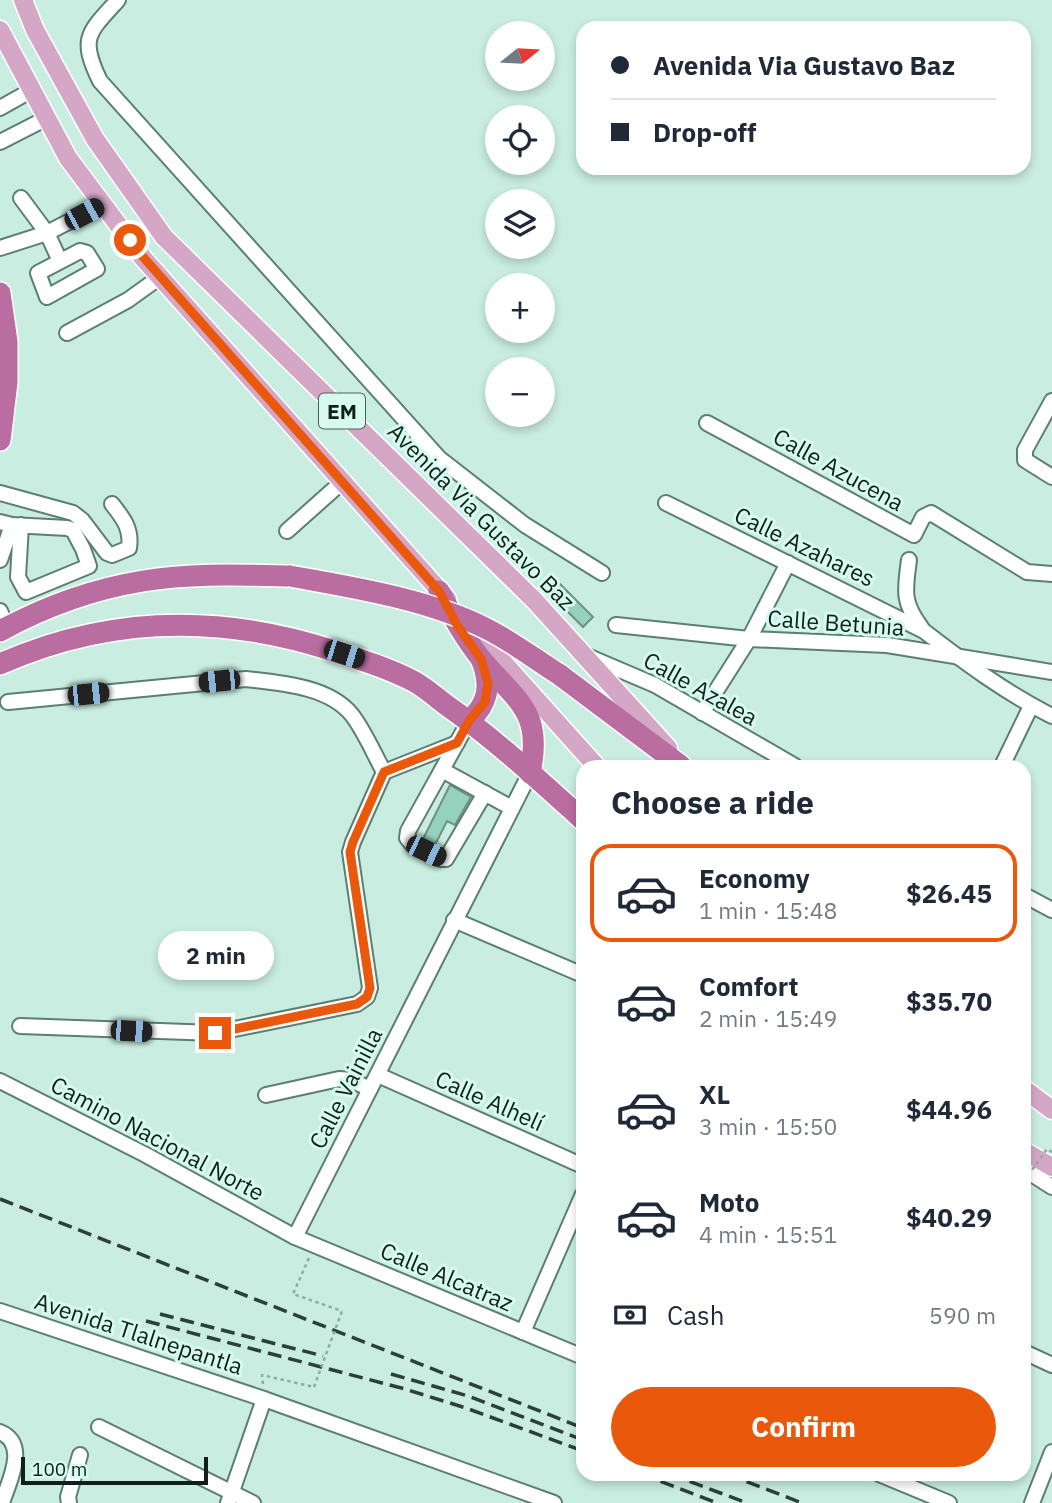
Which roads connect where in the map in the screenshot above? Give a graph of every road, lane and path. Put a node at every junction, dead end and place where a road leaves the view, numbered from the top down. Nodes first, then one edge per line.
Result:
1 (23, 0) edge
2 (118, 0) edge
3 (0, 30) edge
4 (32, 90) junction
5 (0, 108) edge
6 (47, 118) junction
7 (1, 140) edge
8 (21, 198) dead end
9 (103, 204) junction
10 (47, 233) junction
11 (0, 248) edge
12 (60, 261) dead end
13 (160, 276) junction
14 (0, 293) edge
15 (67, 333) dead end
16 (4, 343) edge
17 (1052, 401) edge
18 (707, 423) dead end
19 (0, 440) edge
20 (1052, 477) edge
21 (342, 482) junction
22 (0, 493) edge
23 (666, 503) dead end
24 (112, 504) dead end
25 (11, 524) edge
26 (287, 531) dead end
27 (0, 560) edge
28 (908, 560) dead end
29 (788, 564) junction
30 (602, 573) dead end
31 (1051, 574) edge
32 (439, 591) junction
33 (2, 623) edge
34 (616, 625) dead end
35 (924, 631) junction
36 (749, 639) junction
37 (583, 654) junction
38 (481, 659) junction
39 (960, 659) junction
40 (0, 664) edge
41 (1052, 672) edge
42 (9, 702) dead end
43 (1031, 706) junction
44 (702, 713) junction
45 (1052, 716) edge
46 (469, 721) junction
47 (457, 743) junction
48 (591, 760) edge
49 (674, 760) edge
50 (677, 760) edge
51 (784, 760) edge
52 (1005, 760) edge
53 (442, 770) junction
54 (384, 772) junction
55 (530, 773) junction
56 (485, 793) junction
57 (512, 808) junction
58 (576, 814) edge
59 (1031, 899) edge
60 (1052, 910) edge
61 (454, 920) junction
62 (576, 972) edge
63 (20, 1026) dead end
64 (378, 1075) junction
65 (0, 1081) edge
66 (370, 1089) junction
67 (1031, 1094) edge
68 (266, 1095) dead end
69 (1052, 1110) edge
70 (1052, 1152) edge
71 (1031, 1155) edge
72 (576, 1164) edge
73 (1052, 1167) edge
74 (1031, 1171) edge
75 (1031, 1174) edge
76 (1052, 1187) edge
77 (576, 1210) edge
78 (295, 1237) junction
79 (314, 1245) junction
80 (0, 1311) edge
81 (523, 1332) junction
82 (576, 1354) edge
83 (1031, 1355) edge
84 (1052, 1365) edge
85 (264, 1399) junction
86 (99, 1427) dead end
87 (0, 1432) edge
88 (1052, 1452) edge
89 (80, 1455) dead end
90 (896, 1481) edge
91 (230, 1498) edge
92 (2, 1503) edge
93 (69, 1503) edge
94 (253, 1503) edge
95 (554, 1503) edge
96 (949, 1503) edge
97 (1032, 1503) edge

1 - 37 main road, Avenida Via Gustavo Baz / EM
2 - 30 street
3 - 4 main road, EM
4 - 5 street
4 - 6 main road, EM
6 - 7 street
6 - 9 main road, EM
8 - 10 street
9 - 10 street
9 - 13 main road, EM
10 - 11 street
10 - 12 street
13 - 15 street
13 - 21 main road, EM
14 - 16 highway
16 - 19 highway
17 - 20 street
18 - 31 street, Calle Azucena
21 - 26 street
21 - 32 main road, EM
22 - 24 street
23 - 29 street, Calle Azahares
25 - 25 street
25 - 27 street
28 - 35 street, Calle Azahares
29 - 35 street, Calle Azahares
29 - 36 street
32 - 38 highway
32 - 48 main road, EM
33 - 49 highway, bridge
34 - 36 street, Calle Betunia
35 - 39 street, Calle Azahares
36 - 39 street, Calle Betunia
36 - 44 street
37 - 44 street, Calle Azalea
37 - 50 main road, Avenida Via Gustavo Baz / EM
38 - 46 highway
38 - 55 highway
39 - 41 street, Calle Betunia
39 - 43 street, Calle Azahares
40 - 46 highway
42 - 54 street
43 - 45 street, Calle Azahares
43 - 52 street
44 - 51 street, Calle Azalea
46 - 47 street
46 - 55 highway
47 - 53 street
47 - 54 street
53 - 56 street
53 - 56 street
54 - 63 street
55 - 57 street, Calle Vainilla
55 - 58 highway
56 - 57 street
57 - 61 street, Calle Vainilla
59 - 60 street
61 - 62 street
61 - 64 street, Calle Vainilla
64 - 66 street, Calle Vainilla
64 - 72 street, Calle Alhelí
65 - 78 street, Camino Nacional Norte
66 - 68 street
66 - 78 street, Calle Vainilla
67 - 69 main road
70 - 74 path, bridge
71 - 73 main road
75 - 76 street
77 - 81 street
78 - 79 street, Calle Alcatraz
79 - 81 street, Calle Alcatraz
79 - 85 path, bridge
80 - 85 street, Avenida Tlalnepantla
81 - 82 street, Calle Alcatraz
83 - 84 street
85 - 91 street
85 - 95 street, Avenida Tlalnepantla
86 - 91 street
87 - 92 street
88 - 97 street
89 - 93 street
90 - 96 street
91 - 94 street

